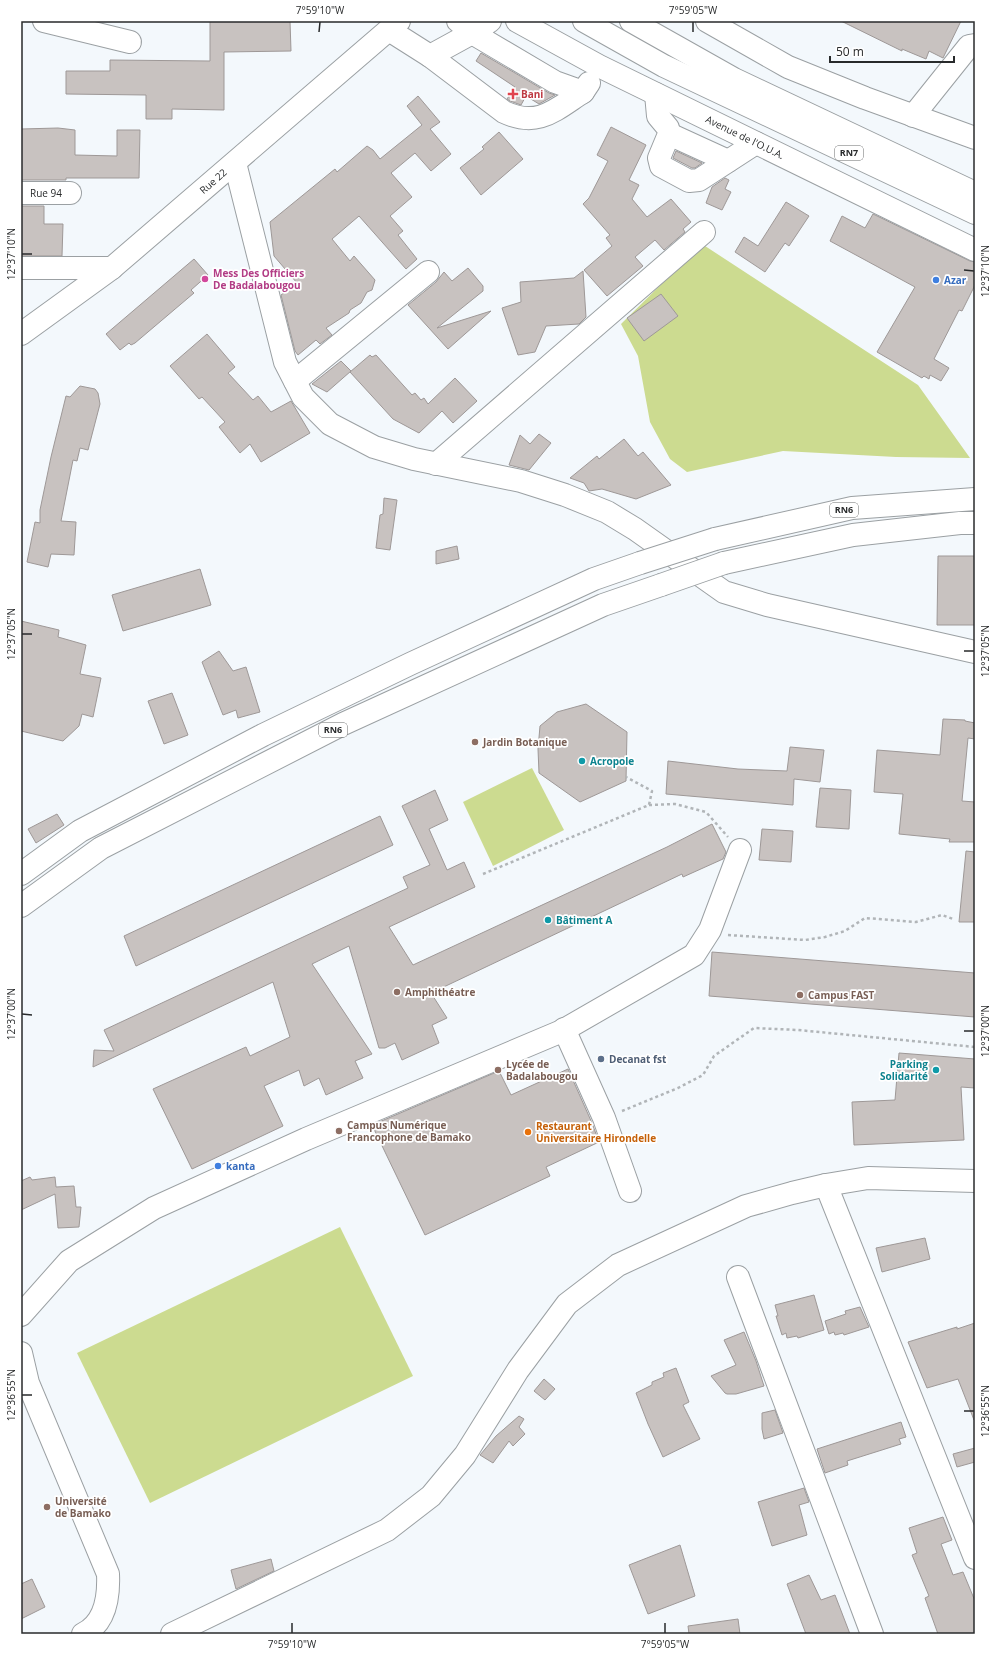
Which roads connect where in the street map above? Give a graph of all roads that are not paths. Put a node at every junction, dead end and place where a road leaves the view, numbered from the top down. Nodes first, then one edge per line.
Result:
1 (44, 21) edge
2 (490, 21) edge
3 (517, 21) edge
4 (584, 21) edge
5 (631, 21) edge
6 (707, 21) edge
7 (394, 25) edge
8 (465, 27) edge
9 (130, 42) dead end
10 (975, 45) edge
11 (430, 56) junction
12 (598, 66) junction
13 (583, 92) junction
14 (656, 94) junction
15 (913, 116) junction
16 (669, 134) junction
17 (975, 138) edge
18 (756, 142) junction
19 (728, 161) junction
20 (235, 163) junction
21 (21, 193) edge
22 (70, 193) dead end
23 (975, 193) edge
24 (975, 214) edge
25 (704, 232) dead end
26 (975, 250) edge
27 (21, 268) edge
28 (112, 268) junction
29 (428, 272) dead end
30 (21, 334) edge
31 (295, 381) junction
32 (436, 464) junction
33 (975, 499) edge
34 (975, 523) edge
35 (975, 652) edge
36 (740, 850) road end
37 (21, 874) edge
38 (21, 906) edge
39 (564, 1030) junction
40 (975, 1181) edge
41 (826, 1185) junction
42 (630, 1191) dead end
43 (738, 1277) dead end
44 (21, 1315) edge
45 (21, 1353) edge
46 (975, 1558) edge
47 (83, 1634) edge
48 (172, 1634) edge
49 (872, 1634) edge

1 - 9 main road
2 - 8 main road
3 - 12 main road, Avenue de l'O.U.A.
4 - 24 main road, RN7
5 - 23 main road, RN7
6 - 15 main road
7 - 11 main road
7 - 20 main road, Rue 22
8 - 11 main road
8 - 13 main road
10 - 15 main road
11 - 13 main road
12 - 13 main road
12 - 14 main road, Avenue de l'O.U.A.
14 - 16 main road
14 - 18 main road, Avenue de l'O.U.A.
15 - 17 main road
16 - 19 main road
16 - 19 main road
18 - 19 main road
18 - 26 main road, Avenue de l'O.U.A.
20 - 28 main road, Rue 22
20 - 31 main road
21 - 22 main road, Rue 94
25 - 32 main road
27 - 28 main road
28 - 30 main road, Rue 22
29 - 31 main road
31 - 32 main road
32 - 35 main road
33 - 37 main road, RN6, bridge
34 - 38 main road, RN6, bridge
36 - 39 main road
39 - 42 main road
39 - 44 main road
40 - 41 main road
41 - 46 main road
41 - 48 main road
43 - 49 main road
45 - 47 main road

